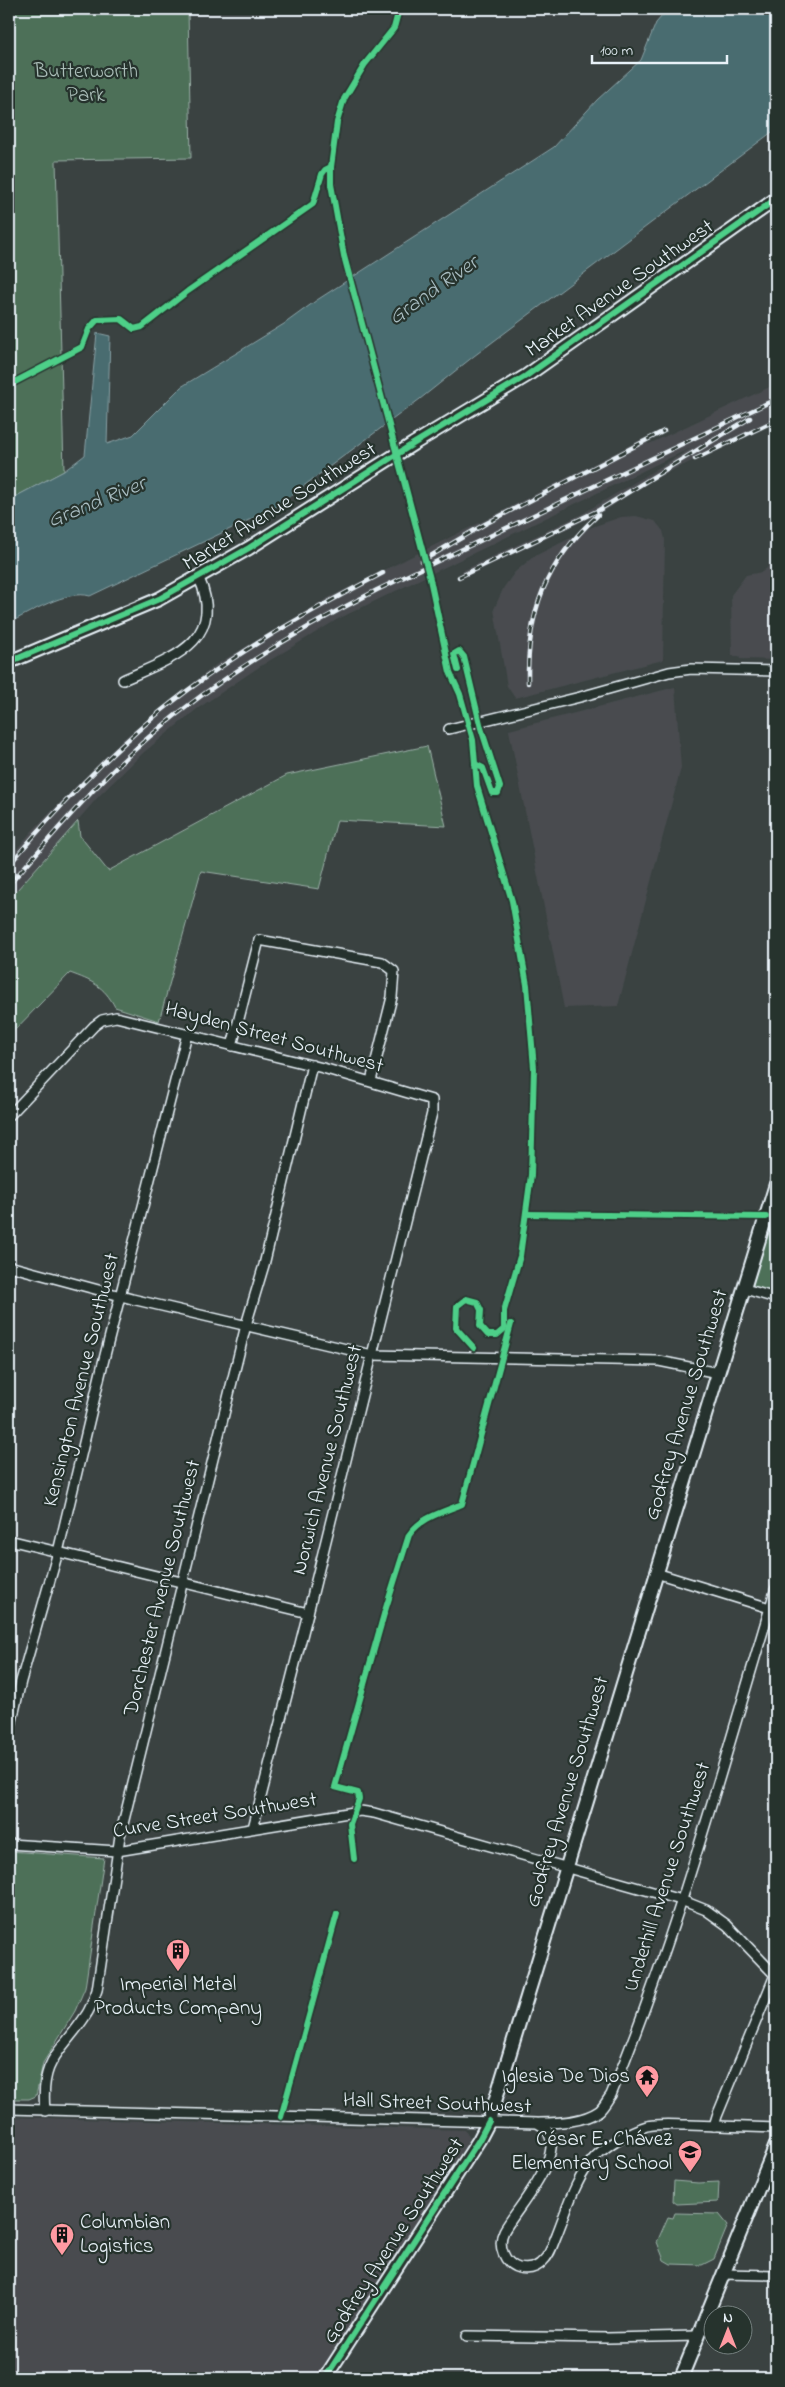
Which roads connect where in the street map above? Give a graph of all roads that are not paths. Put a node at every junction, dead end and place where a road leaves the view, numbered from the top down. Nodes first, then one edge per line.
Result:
1 (776, 198) edge
2 (199, 578) junction
3 (9, 662) edge
4 (776, 671) edge
5 (123, 680) dead end
6 (449, 728) dead end
7 (187, 1034) junction
8 (232, 1046) junction
9 (312, 1065) junction
10 (371, 1081) junction
11 (432, 1100) joint
12 (9, 1116) edge
13 (776, 1184) edge
14 (9, 1266) edge
15 (745, 1289) junction
16 (121, 1296) junction
17 (776, 1298) edge
18 (246, 1325) junction
19 (372, 1355) junction
20 (718, 1373) junction
21 (9, 1540) edge
22 (58, 1552) junction
23 (656, 1573) junction
24 (183, 1582) junction
25 (776, 1588) edge
26 (773, 1609) edge
27 (308, 1613) junction
28 (9, 1734) edge
29 (253, 1828) junction
30 (9, 1844) edge
31 (117, 1851) junction
32 (566, 1868) junction
33 (682, 1900) junction
34 (776, 1976) edge
35 (9, 2109) edge
36 (45, 2111) junction
37 (489, 2121) junction
38 (537, 2123) junction
39 (714, 2126) junction
40 (776, 2128) edge
41 (776, 2145) edge
42 (724, 2274) junction
43 (776, 2275) edge
44 (467, 2336) dead end
45 (697, 2336) junction
46 (325, 2378) edge
47 (680, 2378) edge

1 - 2 main road, Market Avenue Southwest
2 - 3 main road, Market Avenue Southwest
2 - 5 street
4 - 6 street
7 - 8 street, Hayden Street Southwest
7 - 12 street, Hayden Street Southwest
7 - 16 street, Kensington Avenue Southwest
8 - 9 street, Hayden Street Southwest
8 - 10 street
9 - 10 street, Hayden Street Southwest
9 - 18 street, Dorchester Avenue Southwest
10 - 11 street, Hayden Street Southwest
11 - 19 street, Norwich Avenue Southwest
13 - 15 main road, Godfrey Avenue Southwest
14 - 16 street
15 - 17 street
15 - 20 main road, Godfrey Avenue Southwest
16 - 18 street
16 - 22 street, Kensington Avenue Southwest
18 - 19 street
18 - 24 street, Dorchester Avenue Southwest
19 - 20 street
19 - 27 street, Norwich Avenue Southwest
20 - 23 main road, Godfrey Avenue Southwest
21 - 22 street
22 - 24 street
22 - 28 street, Kensington Avenue Southwest
23 - 26 street
23 - 32 main road, Godfrey Avenue Southwest
24 - 27 street
24 - 31 street, Dorchester Avenue Southwest
25 - 26 street, Underhill Avenue Southwest
26 - 33 street, Underhill Avenue Southwest
27 - 29 street, Norwich Avenue Southwest
29 - 31 street, Curve Street Southwest
29 - 32 street, Curve Street Southwest
30 - 31 street, Curve Street Southwest
31 - 36 street, Dorchester Avenue Southwest
32 - 33 street, Curve Street Southwest
32 - 37 main road, Godfrey Avenue Southwest
33 - 34 street, Curve Street Southwest
33 - 38 street, Underhill Avenue Southwest
34 - 39 street
35 - 36 street, Hall Street Southwest
36 - 37 street, Hall Street Southwest
37 - 38 street, Hall Street Southwest
37 - 46 main road, Godfrey Avenue Southwest
38 - 39 street, Hall Street Southwest
39 - 40 street, Hall Street Southwest
41 - 42 main road
42 - 43 street
42 - 45 main road
44 - 45 street
45 - 47 main road

